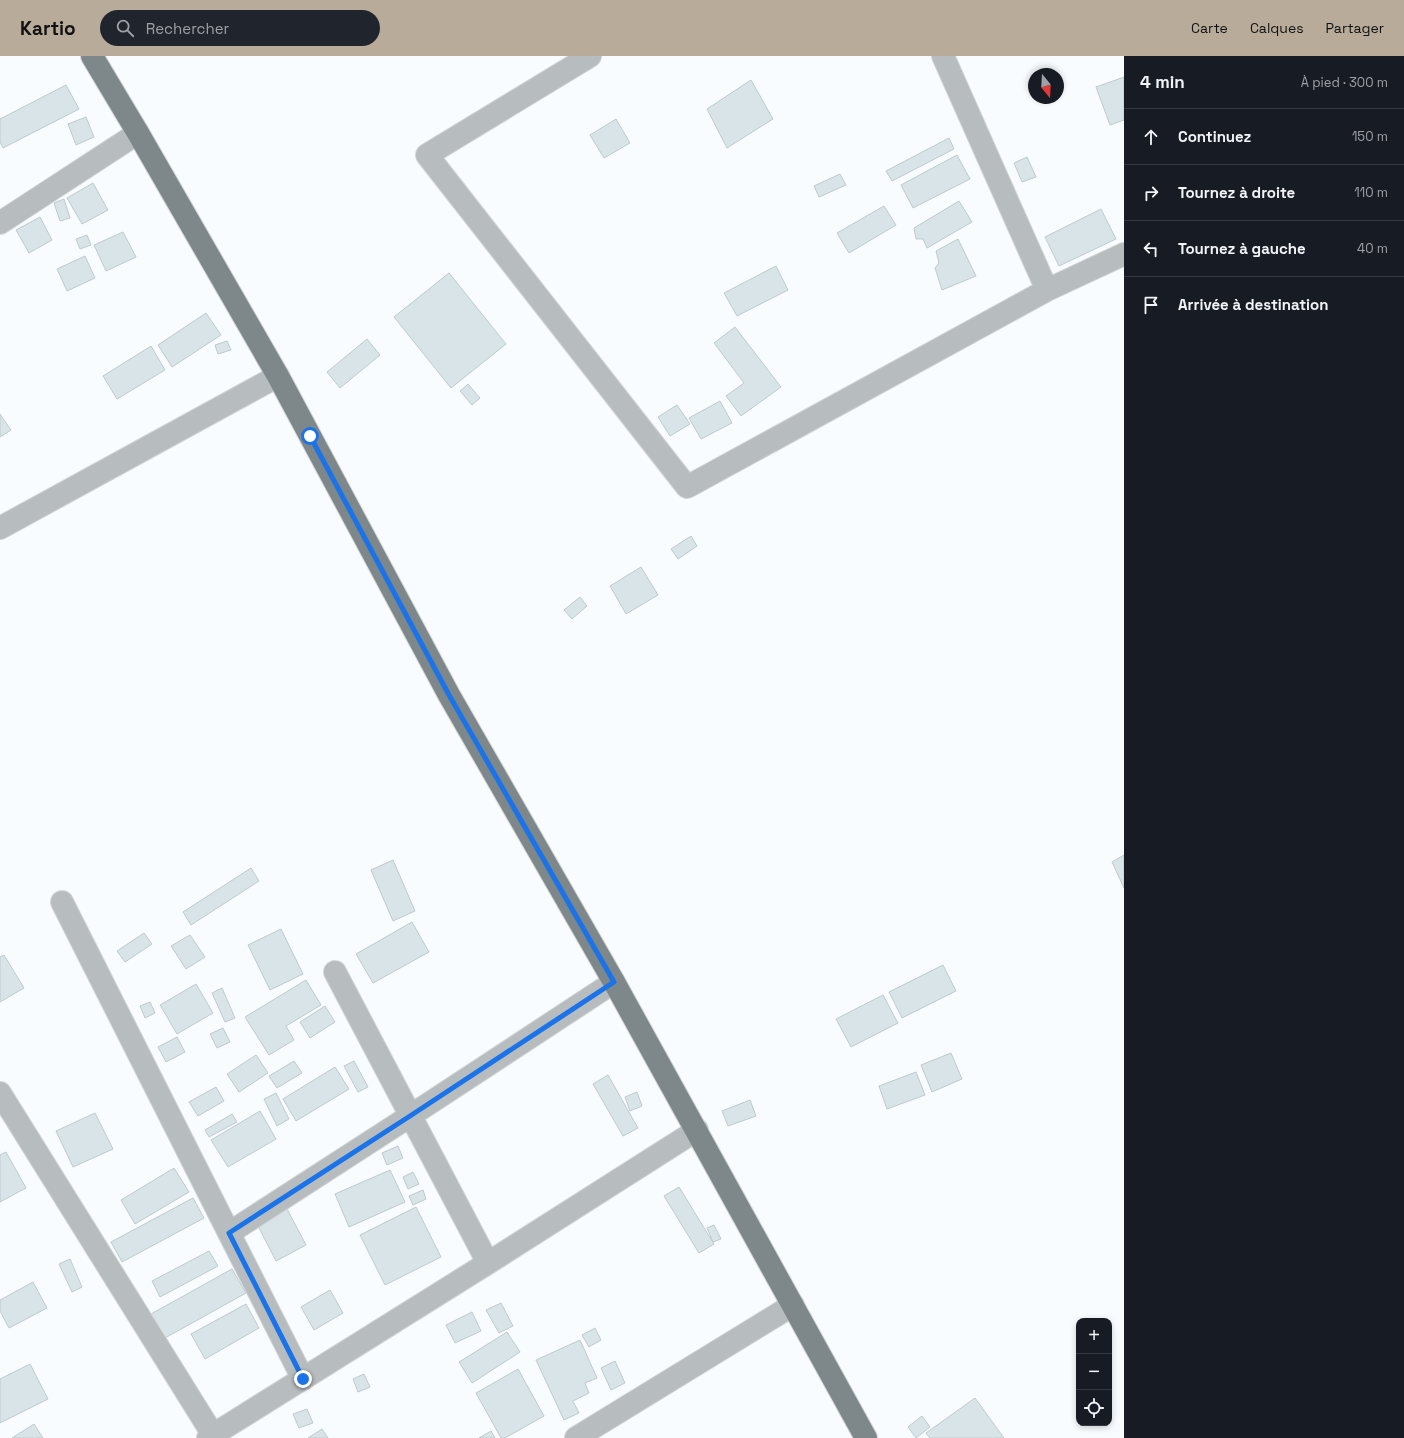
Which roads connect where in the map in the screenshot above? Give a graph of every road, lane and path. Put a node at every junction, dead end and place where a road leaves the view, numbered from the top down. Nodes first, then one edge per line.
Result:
1 (92, 56) edge
2 (590, 56) edge
3 (943, 56) edge
4 (138, 133) junction
5 (0, 223) edge
6 (1124, 254) edge
7 (1047, 290) junction
8 (278, 376) junction
9 (0, 528) edge
10 (62, 902) dead end
11 (335, 972) dead end
12 (614, 982) junction
13 (0, 1093) edge
14 (410, 1116) junction
15 (697, 1130) junction
16 (229, 1233) junction
17 (488, 1263) junction
18 (793, 1305) junction
19 (303, 1379) junction
20 (212, 1437) edge
21 (576, 1438) edge
22 (866, 1438) edge

1 - 4 main road
2 - 7 street
3 - 7 street
4 - 5 street
4 - 8 main road
6 - 7 street
8 - 9 street
8 - 12 main road
10 - 16 street
11 - 14 street
12 - 14 street
12 - 15 main road
13 - 20 street
14 - 16 street
14 - 17 street
15 - 17 street
15 - 18 main road
16 - 19 street
17 - 19 street
18 - 21 street
18 - 22 main road
19 - 20 street

